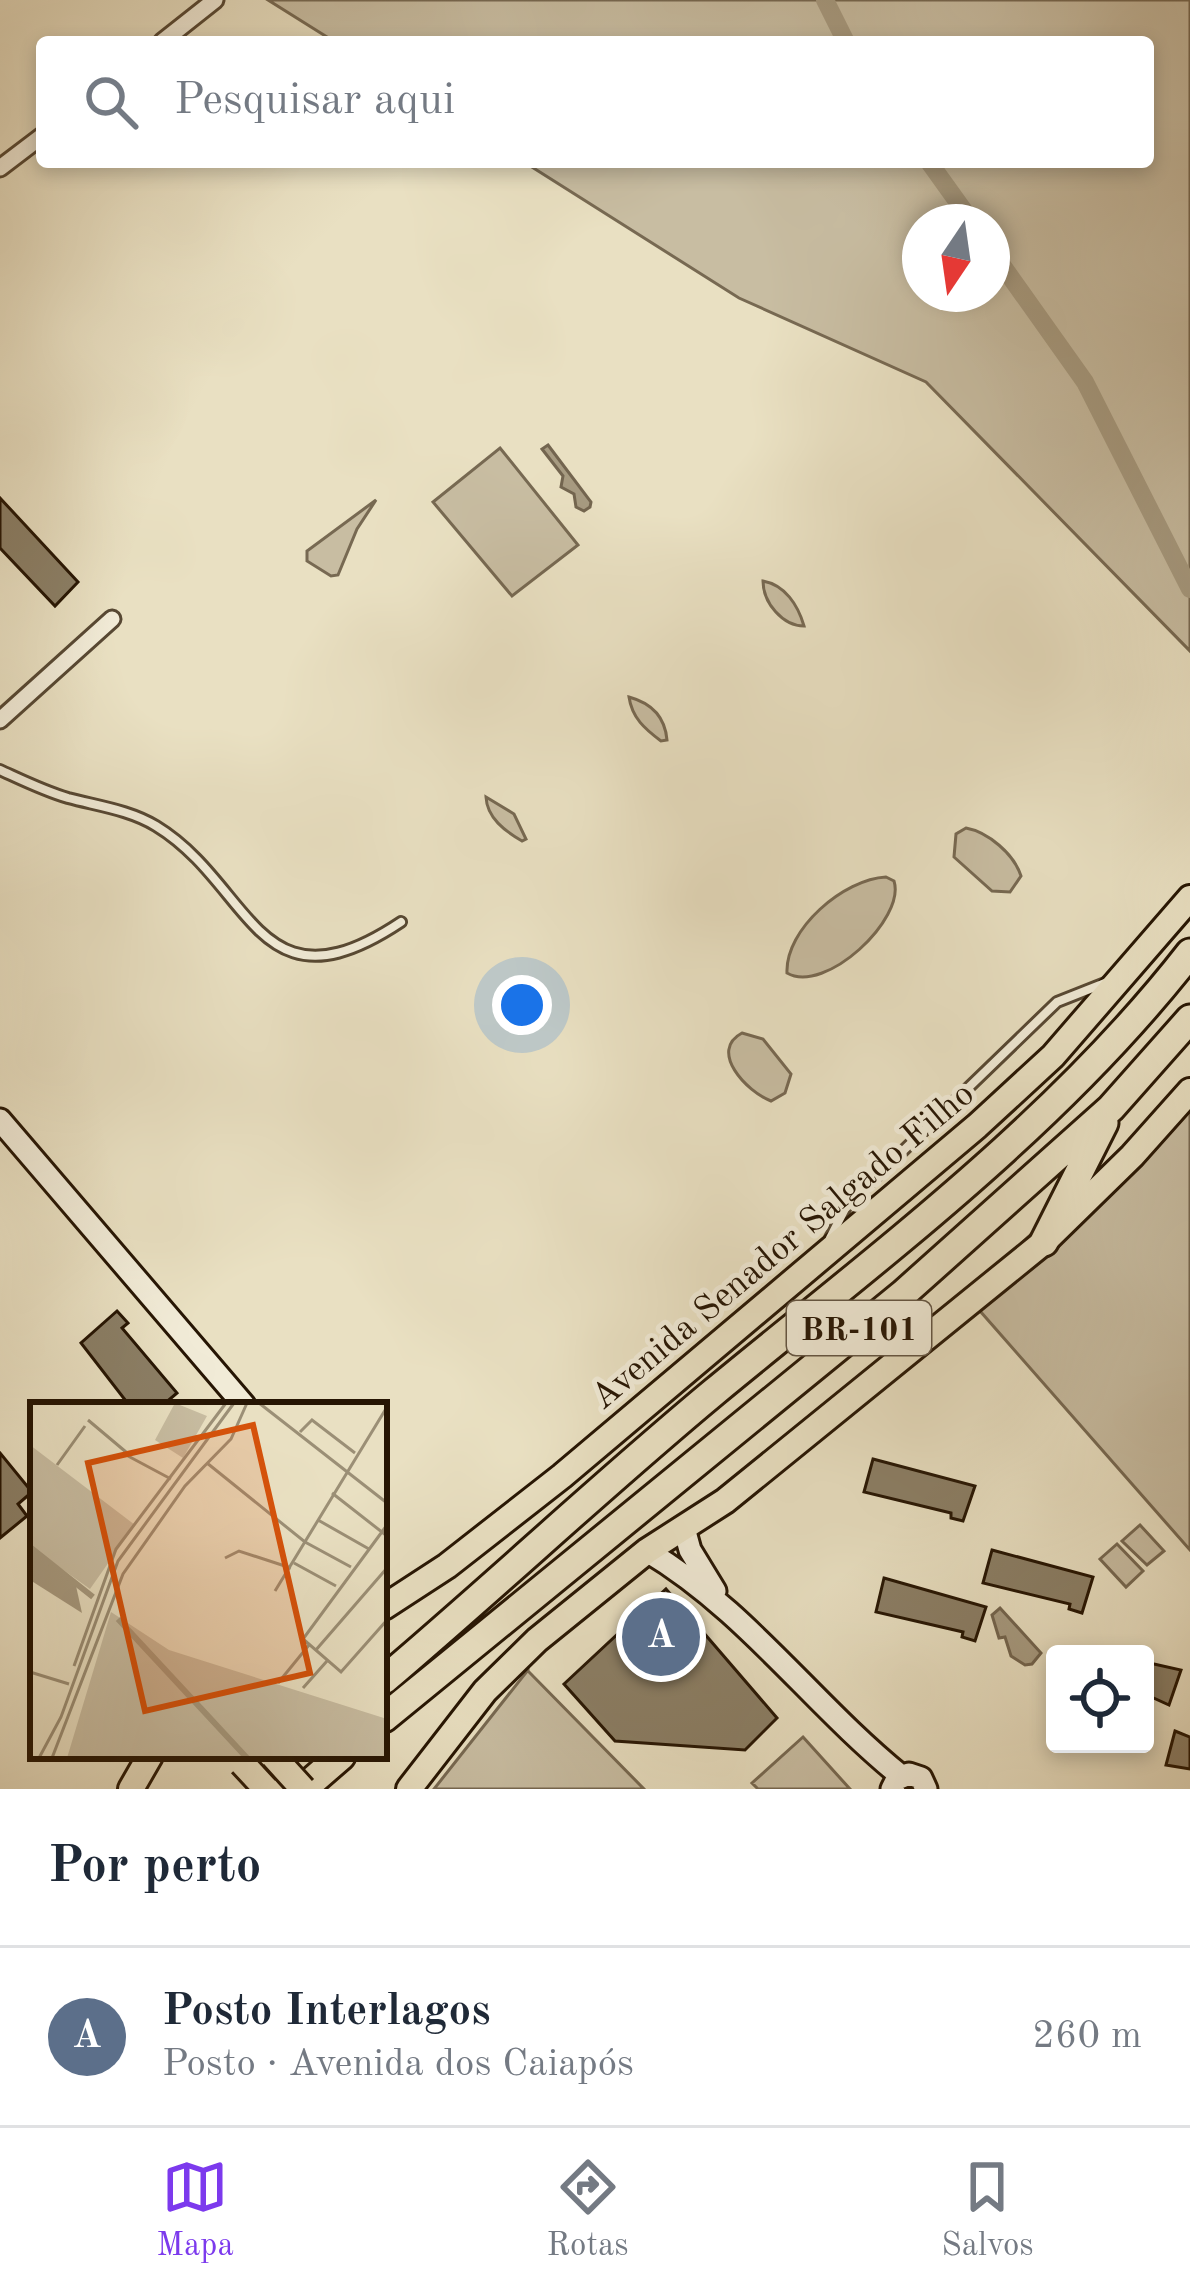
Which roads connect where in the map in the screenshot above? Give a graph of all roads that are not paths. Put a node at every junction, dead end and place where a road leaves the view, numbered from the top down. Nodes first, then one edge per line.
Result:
1 (215, 0) edge
2 (170, 36) edge
3 (36, 141) edge
4 (0, 169) edge
5 (112, 619) dead end
6 (0, 720) edge
7 (0, 770) edge
8 (1190, 898) edge
9 (401, 922) dead end
10 (1190, 953) edge
11 (1124, 977) junction
12 (1190, 1019) edge
13 (1190, 1091) edge
14 (1111, 1108) junction
15 (0, 1120) edge
16 (1044, 1242) junction
17 (819, 1257) junction
18 (241, 1402) edge
19 (685, 1528) junction
20 (647, 1551) junction
21 (722, 1601) junction
22 (387, 1604) edge
23 (387, 1677) edge
24 (387, 1716) edge
25 (148, 1759) edge
26 (236, 1759) edge
27 (276, 1759) edge
28 (292, 1759) edge
29 (337, 1759) edge
30 (895, 1783) edge
31 (131, 1789) edge
32 (262, 1789) edge
33 (303, 1789) edge
34 (410, 1789) edge
35 (926, 1789) edge

1 - 2 street
3 - 4 street
5 - 6 street
7 - 9 lane
8 - 11 main road, Avenida Senador Salgado Filho
10 - 23 highway, Avenida Senador Salgado Filho / BR-101
11 - 17 main road, Avenida Senador Salgado Filho
11 - 17 lane
12 - 14 highway, BR-101
13 - 16 main road
14 - 16 highway
14 - 24 highway, BR-101
15 - 18 main road
16 - 19 main road
17 - 22 main road, Avenida Senador Salgado Filho
19 - 20 main road
19 - 21 main road
20 - 21 main road
20 - 34 main road
21 - 30 main road
25 - 31 main road
26 - 32 main road, bridge
27 - 33 main road, bridge
28 - 32 highway
29 - 33 highway
30 - 35 main road

